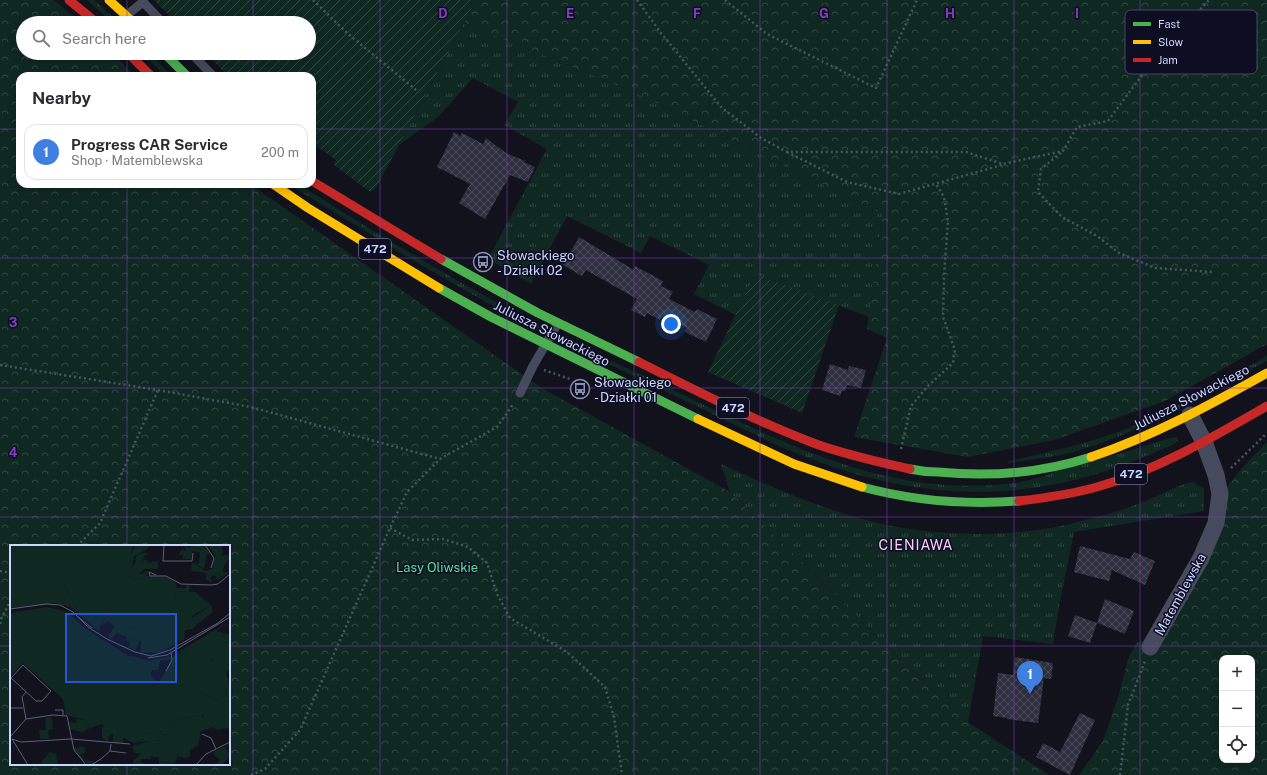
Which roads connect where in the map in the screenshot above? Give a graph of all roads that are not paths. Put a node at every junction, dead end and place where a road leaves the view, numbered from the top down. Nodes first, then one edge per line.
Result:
1 (69, 0) edge
2 (109, 0) edge
3 (127, 15) joint
4 (88, 16) edge
5 (156, 16) edge
6 (135, 60) edge
7 (171, 60) edge
8 (198, 60) edge
9 (147, 72) edge
10 (183, 72) edge
11 (209, 72) edge
12 (316, 183) edge
13 (279, 188) edge
14 (558, 323) junction
15 (545, 345) junction
16 (1267, 373) edge
17 (520, 393) road end
18 (1267, 406) edge
19 (1190, 415) junction
20 (1204, 442) junction
21 (1150, 647) road end

1 - 4 main road
2 - 3 main road
3 - 5 lane
6 - 9 main road
7 - 10 main road
8 - 11 lane
12 - 14 main road, Juliusza Słowackiego / 472
13 - 15 main road, Juliusza Słowackiego / 472
14 - 15 lane
14 - 19 main road, Juliusza Słowackiego / 472
15 - 17 lane
15 - 20 main road, Juliusza Słowackiego / 472
16 - 19 main road, Juliusza Słowackiego / 472
18 - 20 main road, Juliusza Słowackiego / 472
19 - 20 street, Matemblewska
20 - 21 street, Matemblewska

